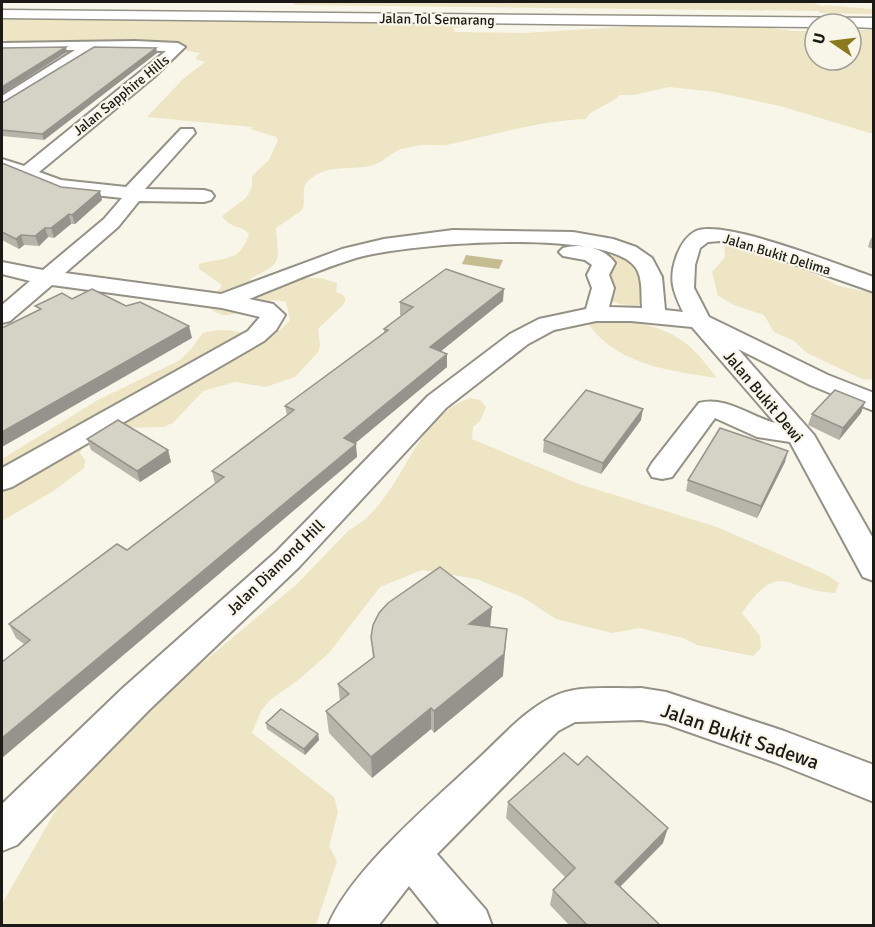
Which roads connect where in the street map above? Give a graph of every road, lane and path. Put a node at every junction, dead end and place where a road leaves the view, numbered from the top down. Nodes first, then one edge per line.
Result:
1 (2, 8) edge
2 (2, 14) edge
3 (873, 16) edge
4 (873, 23) edge
5 (93, 45) junction
6 (2, 47) edge
7 (2, 103) edge
8 (187, 133) dead end
9 (2, 164) edge
10 (25, 174) junction
11 (132, 194) junction
12 (204, 196) dead end
13 (557, 250) dead end
14 (2, 268) edge
15 (49, 278) junction
16 (873, 285) edge
17 (222, 301) junction
18 (596, 314) junction
19 (2, 316) edge
20 (654, 317) junction
21 (699, 321) junction
22 (873, 403) edge
23 (800, 435) junction
24 (662, 470) dead end
25 (2, 480) edge
26 (873, 569) edge
27 (873, 784) edge
28 (2, 831) edge
29 (410, 855) junction
30 (350, 926) edge
31 (470, 926) edge

1 - 3 highway, Jalan Tol Semarang
2 - 4 highway, Jalan Tol Semarang
5 - 6 street, Jalan Sapphire Hills
5 - 7 street
5 - 10 street, Jalan Sapphire Hills
8 - 11 street
9 - 10 street
10 - 11 street
11 - 12 street
11 - 15 street
13 - 18 street
14 - 15 street
15 - 17 street
15 - 19 street
16 - 21 street, Jalan Bukit Delima
17 - 20 street
17 - 25 street
18 - 20 street, Jalan Diamond Hill
18 - 28 street, Jalan Diamond Hill
20 - 21 street, Jalan Diamond Hill
21 - 22 street
21 - 23 street, Jalan Bukit Dewi
23 - 24 street
23 - 26 street, Jalan Bukit Dewi
27 - 29 street, Jalan Bukit Sadewa
29 - 30 street, Jalan Bukit Sadewa
29 - 31 street

